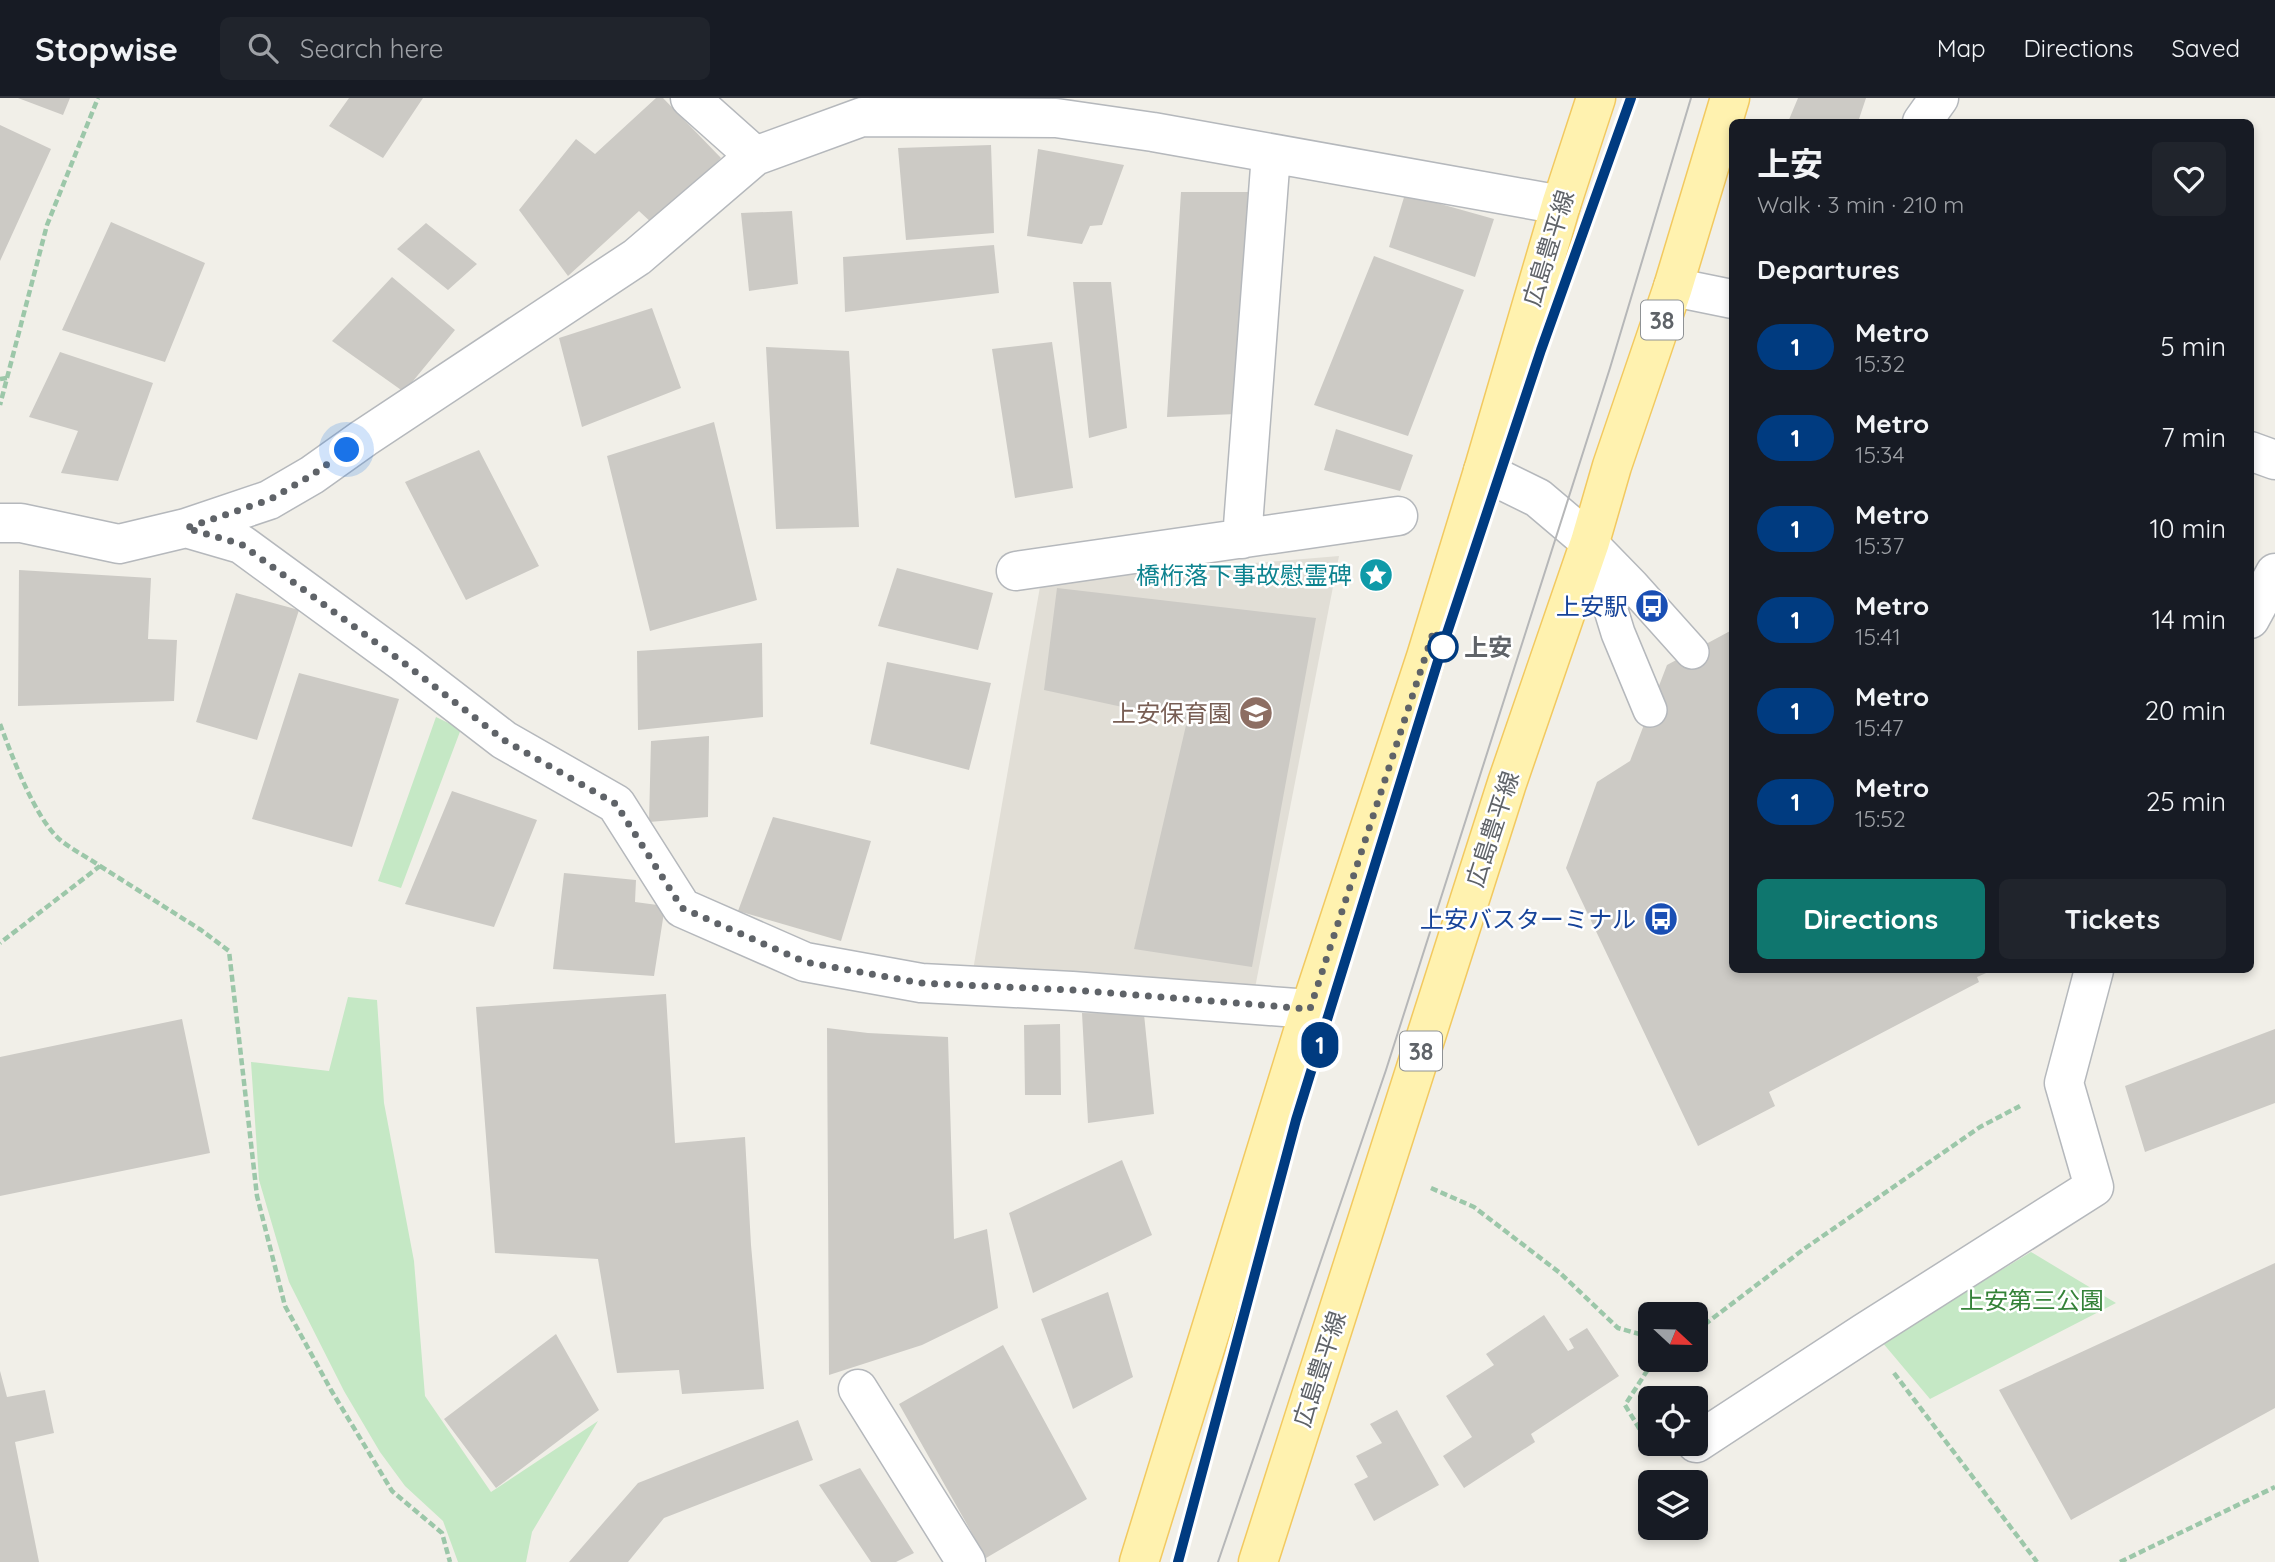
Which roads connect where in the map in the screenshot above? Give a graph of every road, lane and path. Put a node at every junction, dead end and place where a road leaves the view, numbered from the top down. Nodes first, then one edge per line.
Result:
1 (98, 98) edge
2 (690, 98) edge
3 (1596, 98) edge
4 (1730, 98) edge
5 (1939, 98) edge
6 (1059, 108) edge
7 (1924, 119) edge
8 (1271, 154) junction
9 (755, 156) junction
10 (1561, 205) junction
11 (1673, 287) junction
12 (1729, 298) edge
13 (7, 378) junction
14 (0, 379) edge
15 (0, 405) edge
16 (2254, 452) edge
17 (2275, 460) edge
18 (1483, 471) junction
19 (1398, 516) dead end
20 (0, 523) edge
21 (186, 528) junction
22 (1242, 539) junction
23 (1590, 542) junction
24 (1016, 571) dead end
25 (2275, 573) edge
26 (2254, 612) edge
27 (1692, 652) dead end
28 (1650, 710) dead end
29 (0, 724) edge
30 (100, 866) junction
31 (0, 943) edge
32 (2093, 973) edge
33 (1310, 1009) junction
34 (2064, 1083) junction
35 (1384, 1168) junction
36 (1708, 1322) edge
37 (1864, 1333) junction
38 (1638, 1334) edge
39 (1646, 1372) edge
40 (858, 1389) dead end
41 (1638, 1427) edge
42 (1708, 1428) edge
43 (2275, 1487) edge
44 (450, 1562) edge
45 (966, 1562) edge
46 (1139, 1562) edge
47 (1258, 1562) edge
48 (2037, 1562) edge
49 (2120, 1562) edge

1 - 13 path
2 - 9 street
3 - 10 main road, 広島豊平線
4 - 11 main road, 広島豊平線 / 38
5 - 7 street
6 - 8 street
6 - 9 street
8 - 10 street
8 - 22 street
9 - 21 street
10 - 18 main road, 広島豊平線
11 - 12 street
11 - 23 main road, 広島豊平線 / 38
13 - 14 path
13 - 15 path
16 - 17 street
18 - 23 street
18 - 33 main road, 広島豊平線
19 - 22 street
20 - 21 street
21 - 33 street
22 - 24 street
23 - 27 lane
23 - 28 lane
23 - 35 main road, 広島豊平線 / 38
25 - 26 street
29 - 30 path
30 - 31 path
30 - 44 path
32 - 34 street
33 - 46 main road, 広島豊平線
34 - 36 path
34 - 37 street
35 - 38 path
35 - 47 main road, 広島豊平線 / 38
37 - 42 street
37 - 48 path
39 - 41 path
40 - 45 street
43 - 49 path

